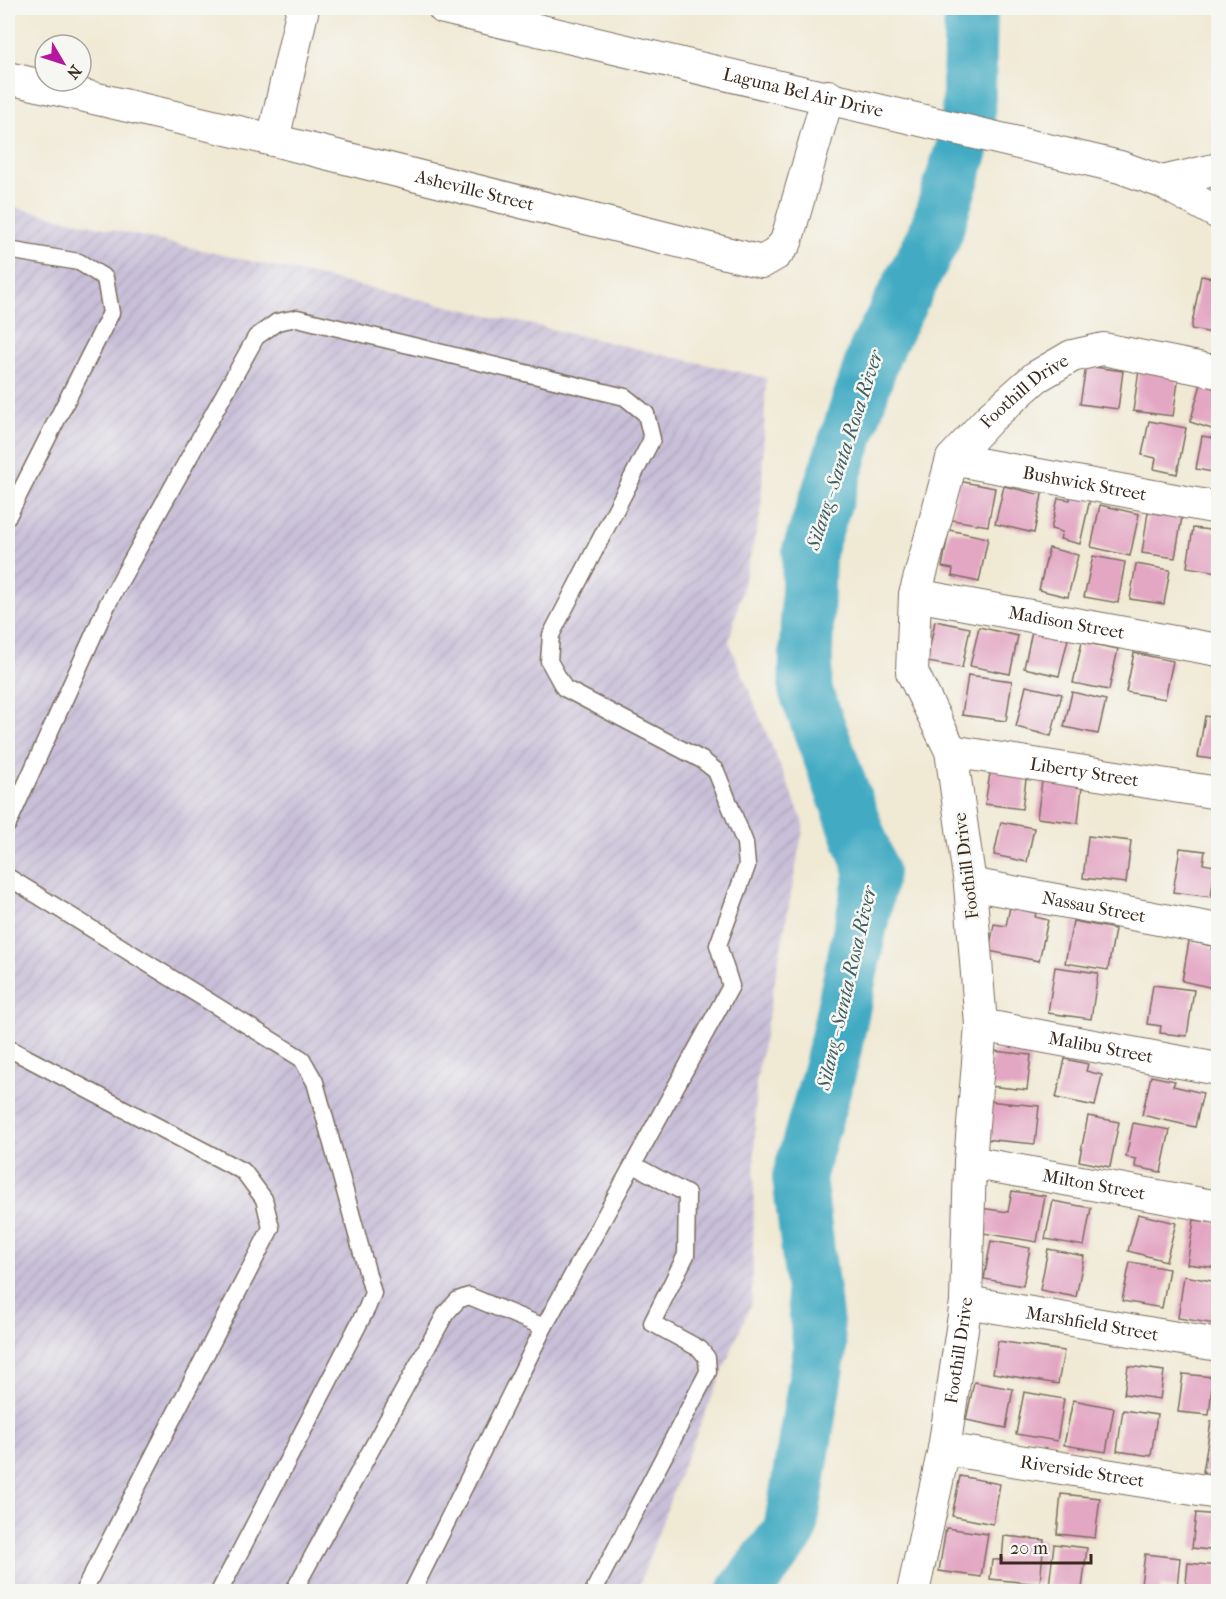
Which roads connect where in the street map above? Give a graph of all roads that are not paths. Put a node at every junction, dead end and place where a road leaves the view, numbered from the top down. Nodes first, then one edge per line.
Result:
1 (303, 8) edge
2 (444, 8) edge
3 (8, 78) edge
4 (828, 96) junction
5 (273, 140) junction
6 (1218, 169) edge
7 (1162, 182) junction
8 (1218, 213) edge
9 (8, 249) edge
10 (1218, 372) edge
11 (951, 459) junction
12 (1218, 508) edge
13 (8, 516) edge
14 (915, 595) junction
15 (1218, 650) edge
16 (951, 751) junction
17 (1218, 793) edge
18 (8, 824) edge
19 (8, 877) edge
20 (970, 884) junction
21 (1218, 930) edge
22 (981, 1025) junction
23 (8, 1048) edge
24 (1218, 1069) edge
25 (970, 1162) junction
26 (634, 1165) junction
27 (1218, 1207) edge
28 (966, 1302) junction
29 (544, 1327) junction
30 (1218, 1345) edge
31 (944, 1449) junction
32 (1218, 1493) edge
33 (917, 1591) edge
34 (83, 1592) edge
35 (219, 1592) edge
36 (293, 1592) edge
37 (412, 1592) edge
38 (594, 1592) edge

1 - 5 street
2 - 4 street, Laguna Bel Air Drive
3 - 5 street, Asheville Street
4 - 5 street, Asheville Street
4 - 7 street, Laguna Bel Air Drive
6 - 7 street
7 - 8 street, Laguna Bel Air Drive
9 - 13 lane
10 - 11 street, Foothill Drive
11 - 12 street, Bushwick Street
11 - 14 street, Foothill Drive
14 - 15 street, Madison Street
14 - 16 street, Foothill Drive
16 - 17 street, Liberty Street
16 - 20 street, Foothill Drive
18 - 26 lane
19 - 35 lane
20 - 21 street, Nassau Street
20 - 22 street, Foothill Drive
22 - 24 street, Malibu Street
22 - 25 street, Foothill Drive
23 - 34 lane
25 - 27 street, Milton Street
25 - 28 street, Foothill Drive
26 - 29 lane
26 - 38 lane
28 - 30 street, Marshfield Street
28 - 31 street, Foothill Drive
29 - 36 lane
29 - 37 lane
31 - 32 street, Riverside Street
31 - 33 street, Foothill Drive

